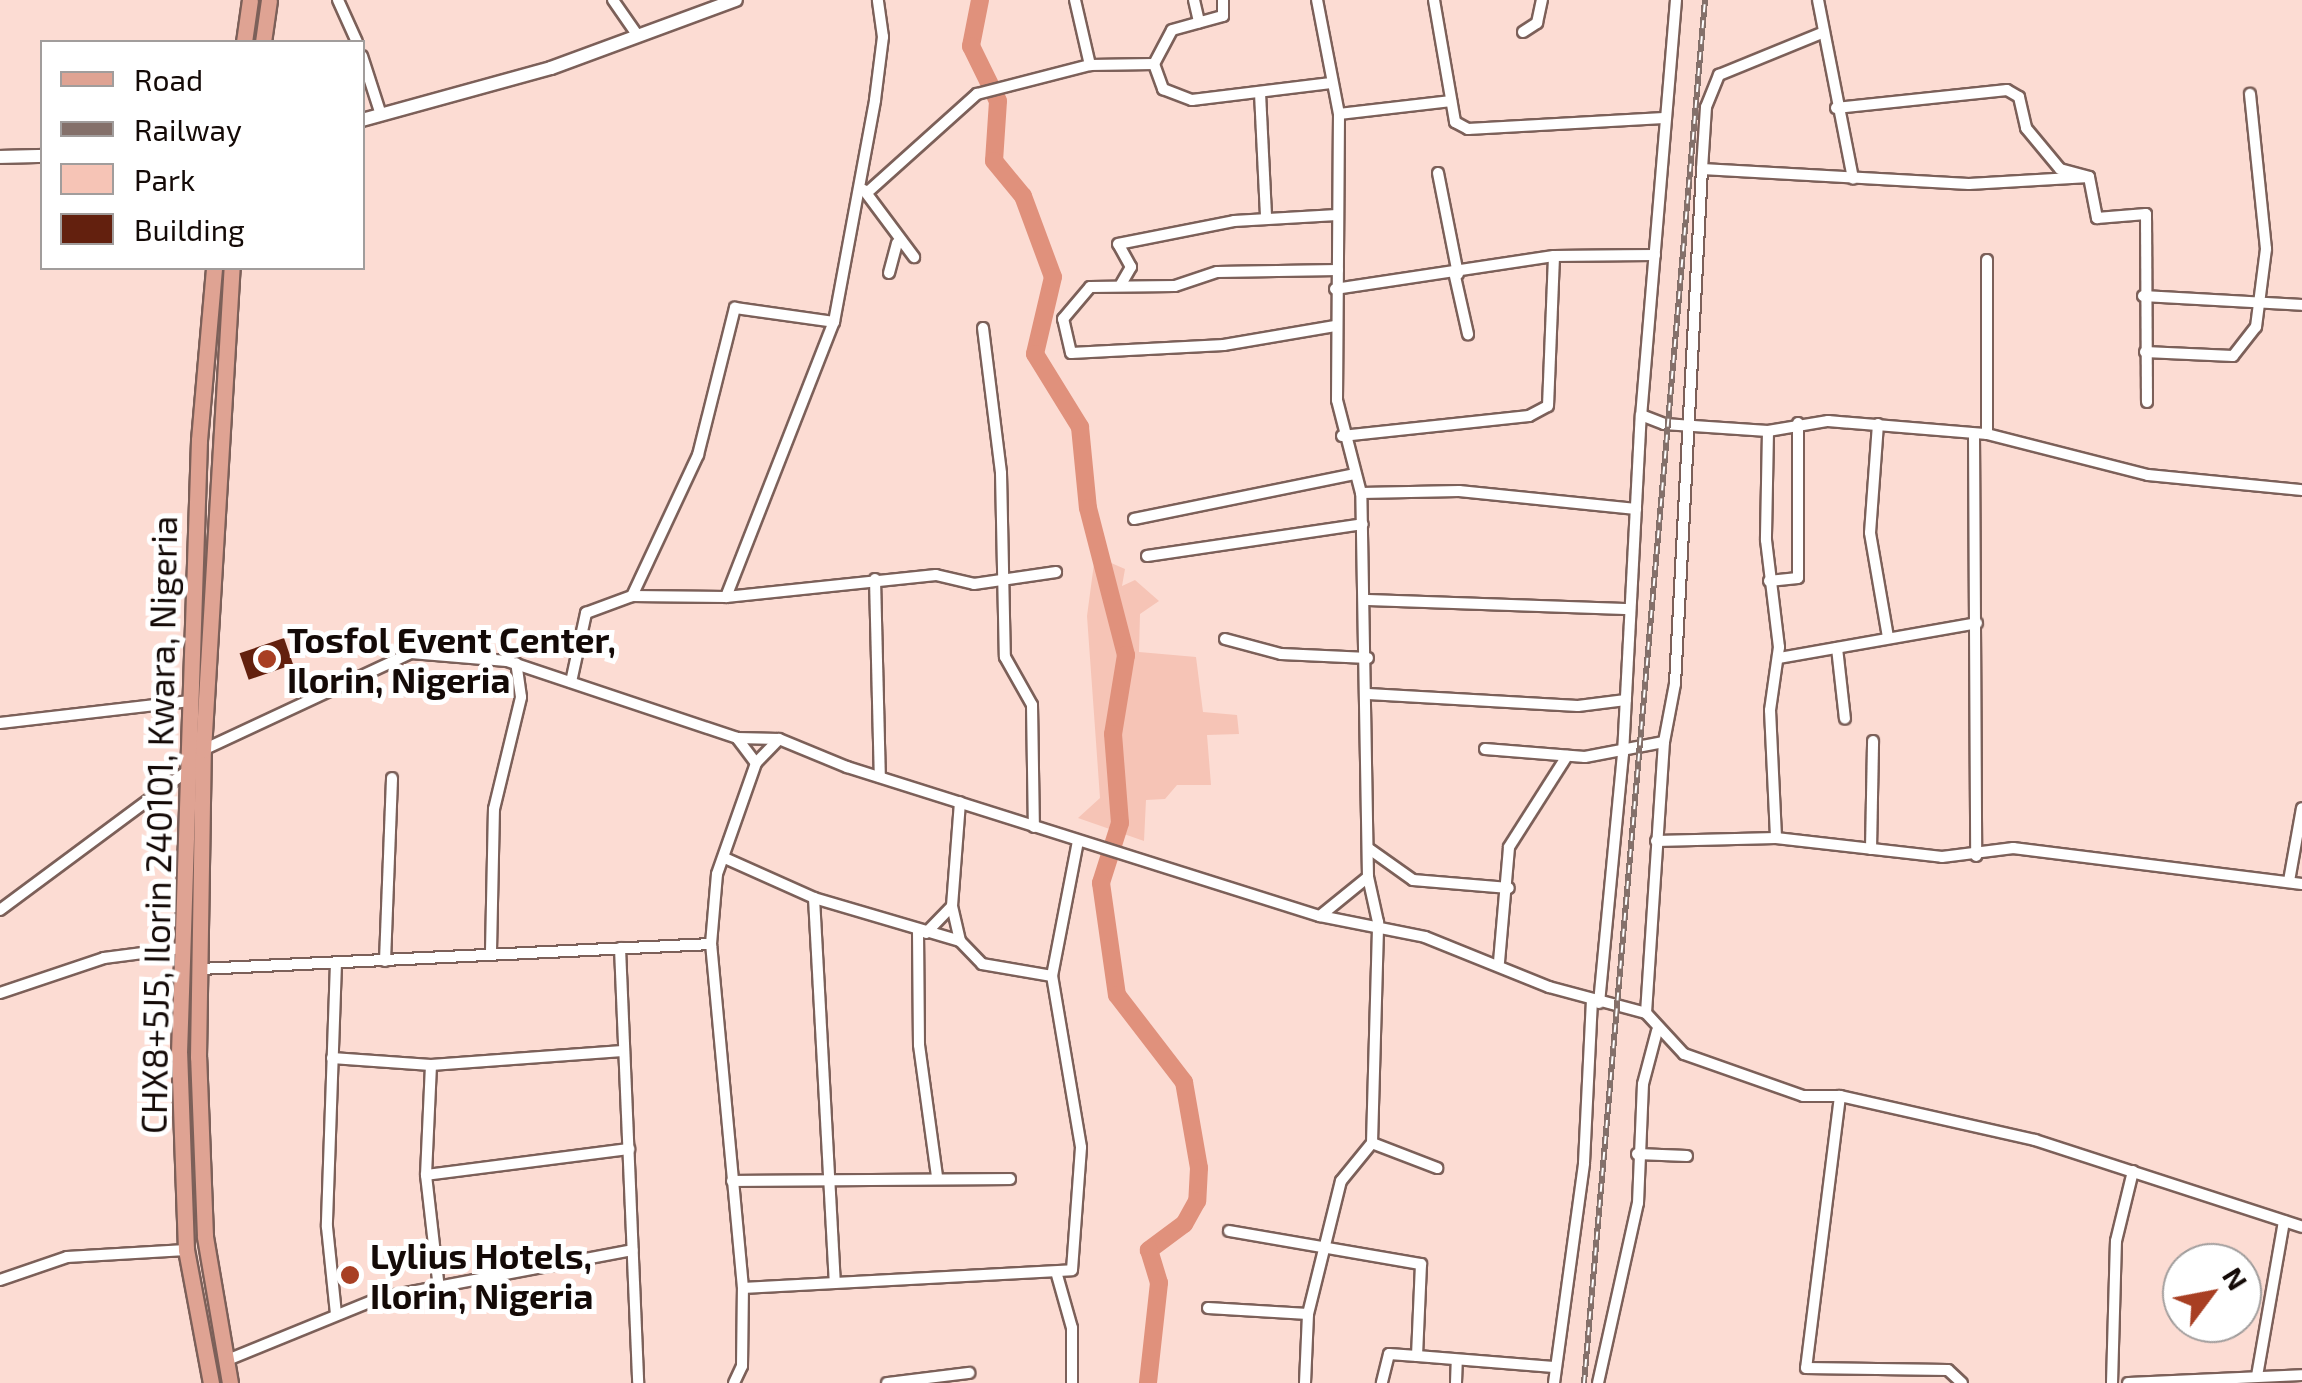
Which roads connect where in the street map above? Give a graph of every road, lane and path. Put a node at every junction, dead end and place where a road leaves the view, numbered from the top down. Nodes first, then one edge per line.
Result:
1 (250, 0) edge
2 (269, 0) edge
3 (338, 0) edge
4 (613, 0) edge
5 (736, 0) edge
6 (878, 0) edge
7 (1075, 0) edge
8 (1194, 0) edge
9 (1223, 0) edge
10 (1317, 0) edge
11 (1434, 0) edge
12 (1542, 0) edge
13 (1676, 0) edge
14 (1818, 0) edge
15 (1199, 22) junction
16 (1524, 32) dead end
17 (1822, 32) junction
18 (638, 36) junction
19 (244, 40) edge
20 (263, 40) edge
21 (355, 40) edge
22 (1154, 64) junction
23 (365, 65) edge
24 (1090, 65) junction
25 (1332, 83) junction
26 (1260, 93) junction
27 (2250, 94) dead end
28 (1451, 101) junction
29 (1836, 108) junction
30 (1338, 114) junction
31 (381, 115) junction
32 (1664, 118) junction
33 (365, 119) edge
34 (40, 156) edge
35 (0, 157) edge
36 (1702, 169) junction
37 (1438, 173) dead end
38 (2089, 177) junction
39 (1854, 179) junction
40 (858, 190) junction
41 (870, 190) junction
42 (1337, 215) junction
43 (1266, 218) junction
44 (896, 243) junction
45 (1655, 255) junction
46 (1554, 256) junction
47 (914, 257) dead end
48 (1988, 260) dead end
49 (214, 270) edge
50 (232, 270) edge
51 (1338, 270) junction
52 (889, 273) dead end
53 (1456, 273) junction
54 (1120, 286) junction
55 (1336, 289) junction
56 (2143, 296) junction
57 (2302, 305) edge
58 (2264, 306) junction
59 (834, 322) junction
60 (1335, 326) junction
61 (983, 328) dead end
62 (1468, 334) dead end
63 (2145, 352) junction
64 (2147, 402) dead end
65 (1641, 414) junction
66 (1798, 423) junction
67 (1878, 424) junction
68 (1684, 425) junction
69 (1768, 431) junction
70 (1974, 434) junction
71 (1987, 434) junction
72 (1342, 436) junction
73 (1355, 474) junction
74 (2302, 490) edge
75 (1361, 492) junction
76 (1636, 508) junction
77 (1134, 520) dead end
78 (1363, 524) junction
79 (1147, 556) dead end
80 (1056, 572) dead end
81 (875, 579) junction
82 (1004, 580) junction
83 (1769, 580) junction
84 (632, 596) junction
85 (726, 597) junction
86 (1366, 600) junction
87 (1627, 610) junction
88 (1978, 623) junction
89 (1888, 637) junction
90 (1225, 639) dead end
91 (1837, 648) junction
92 (1368, 658) junction
93 (1779, 658) junction
94 (516, 664) junction
95 (570, 682) junction
96 (1368, 694) junction
97 (1626, 700) junction
98 (190, 701) junction
99 (1845, 719) dead end
100 (0, 724) edge
101 (738, 738) junction
102 (780, 738) junction
103 (1873, 740) dead end
104 (1664, 742) junction
105 (1485, 749) dead end
106 (203, 750) junction
107 (1623, 754) junction
108 (1566, 756) junction
109 (756, 763) junction
110 (186, 772) junction
111 (392, 778) dead end
112 (880, 778) junction
113 (960, 802) junction
114 (2302, 808) edge
115 (1034, 827) junction
116 (1776, 838) junction
117 (1078, 840) junction
118 (1656, 841) junction
119 (1368, 848) junction
120 (1871, 849) junction
121 (1976, 856) junction
122 (727, 859) junction
123 (1368, 877) junction
124 (2289, 881) junction
125 (2302, 884) edge
126 (1509, 888) junction
127 (814, 898) junction
128 (952, 906) junction
129 (0, 910) edge
130 (1320, 916) junction
131 (1378, 922) junction
132 (922, 932) junction
133 (960, 941) junction
134 (710, 944) junction
135 (181, 948) junction
136 (620, 948) junction
137 (490, 950) junction
138 (386, 961) junction
139 (1499, 962) junction
140 (336, 963) junction
141 (200, 969) junction
142 (1052, 976) junction
143 (0, 993) edge
144 (1595, 1002) junction
145 (1646, 1013) junction
146 (1657, 1031) junction
147 (622, 1050) junction
148 (332, 1058) junction
149 (431, 1065) junction
150 (1840, 1096) junction
151 (1372, 1143) junction
152 (628, 1149) junction
153 (1637, 1154) junction
154 (1687, 1156) dead end
155 (1438, 1168) dead end
156 (2133, 1171) junction
157 (426, 1175) junction
158 (937, 1176) junction
159 (1010, 1179) dead end
160 (832, 1180) junction
161 (732, 1181) junction
162 (2284, 1221) junction
163 (2302, 1226) edge
164 (1228, 1231) dead end
165 (1324, 1247) junction
166 (186, 1250) junction
167 (632, 1250) junction
168 (1057, 1275) junction
169 (0, 1280) edge
170 (835, 1282) junction
171 (742, 1288) junction
172 (439, 1289) junction
173 (1208, 1308) dead end
174 (336, 1314) junction
175 (1308, 1314) junction
176 (1417, 1356) junction
177 (1457, 1360) junction
178 (225, 1361) junction
179 (1554, 1367) junction
180 (969, 1374) dead end
181 (2257, 1376) junction
182 (2302, 1376) edge
183 (211, 1383) edge
184 (230, 1383) edge
185 (638, 1383) edge
186 (734, 1383) edge
187 (888, 1383) edge
188 (1072, 1383) edge
189 (1305, 1383) edge
190 (1382, 1383) edge
191 (1456, 1383) edge
192 (1554, 1383) edge
193 (1598, 1383) edge
194 (1962, 1383) edge
195 (2112, 1383) edge
196 (2128, 1383) edge

1 - 19 main road
2 - 20 main road
3 - 21 street
4 - 18 street
5 - 18 street
6 - 40 street
7 - 24 street
8 - 15 street
9 - 15 street
10 - 25 street
11 - 28 street
12 - 16 street
13 - 32 street
14 - 17 street
15 - 22 street
17 - 29 street
17 - 36 street
18 - 31 street
22 - 24 street
22 - 26 street
23 - 31 street
24 - 41 street
25 - 26 street
25 - 30 street
26 - 43 street
27 - 58 street
28 - 30 street
28 - 32 street
29 - 38 street
29 - 39 street
30 - 42 street
31 - 33 street
32 - 45 street
34 - 35 street
36 - 39 street
36 - 68 street
37 - 53 street
38 - 39 street
38 - 56 street
40 - 41 street
40 - 59 street
41 - 44 street
42 - 43 street
42 - 51 street
43 - 54 street
44 - 47 street
44 - 52 street
45 - 46 street
45 - 65 street
46 - 53 street
46 - 72 street
48 - 71 street
49 - 98 main road, CHX8+5J5, Ilorin 240101, Kwara, Nigeria
50 - 106 main road, CHX8+5J5, Ilorin 240101, Kwara, Nigeria
51 - 54 street
51 - 55 street
53 - 55 street
53 - 62 street
54 - 60 street
55 - 60 street
56 - 58 street
56 - 63 street
57 - 58 street
58 - 63 street
59 - 84 street
59 - 85 street
60 - 72 street
61 - 82 street
63 - 64 street
65 - 68 street
65 - 76 street
66 - 67 street
66 - 69 street
66 - 83 street
67 - 70 street
67 - 89 street
68 - 69 street
68 - 104 street
69 - 83 street
70 - 71 street
70 - 88 street
71 - 74 street
72 - 73 street
73 - 75 street
73 - 77 street
75 - 76 street
75 - 78 street
76 - 87 street
78 - 79 street
78 - 86 street
80 - 82 street
81 - 82 street
81 - 85 street
81 - 112 street
82 - 115 street
83 - 93 street
84 - 85 street
84 - 95 street
86 - 87 street
86 - 92 street
87 - 97 street
88 - 89 street
88 - 121 street
89 - 91 street
90 - 92 street
91 - 93 street
91 - 99 street
92 - 96 street
93 - 116 street
94 - 95 street
94 - 106 street
94 - 137 street
95 - 101 street
96 - 97 street
96 - 119 street
97 - 107 street
98 - 100 street
98 - 110 main road, CHX8+5J5, Ilorin 240101, Kwara, Nigeria
101 - 102 street
101 - 109 street
102 - 109 street
102 - 112 street
103 - 120 street
104 - 107 street
104 - 118 street
105 - 108 street
106 - 141 main road, CHX8+5J5, Ilorin 240101, Kwara, Nigeria
107 - 108 street
107 - 144 street
108 - 126 street
109 - 122 street
110 - 129 street
110 - 135 main road, CHX8+5J5, Ilorin 240101, Kwara, Nigeria
111 - 138 street
112 - 113 street
113 - 115 street
113 - 128 street
114 - 124 street
115 - 117 street
116 - 118 street
116 - 120 street
117 - 130 street
117 - 142 street
118 - 145 street
119 - 123 street
119 - 126 street
120 - 121 street
121 - 124 street
122 - 127 street
122 - 134 street
123 - 130 street
123 - 131 street
124 - 125 street
126 - 139 street
127 - 132 street
127 - 160 street
128 - 132 street
128 - 133 street
130 - 131 street
131 - 139 street
131 - 151 street
132 - 133 street
132 - 158 street
133 - 142 street
134 - 136 street
134 - 161 street
135 - 143 street
135 - 166 main road, CHX8+5J5, Ilorin 240101, Kwara, Nigeria
136 - 137 street
136 - 147 street
137 - 138 street
138 - 140 street
139 - 144 street
140 - 141 street
140 - 148 street
141 - 178 main road, CHX8+5J5, Ilorin 240101, Kwara, Nigeria
142 - 168 street
144 - 145 street
144 - 179 street
145 - 146 street
146 - 150 street
146 - 153 street
147 - 149 street
147 - 152 street
148 - 149 street
148 - 174 street
149 - 157 street
150 - 156 street
150 - 194 street
151 - 155 street
151 - 165 street
152 - 157 street
152 - 167 street
153 - 154 street
153 - 193 street
156 - 162 street
156 - 195 street
157 - 172 street
158 - 159 street
158 - 160 street
160 - 161 street
160 - 170 street
161 - 171 street
162 - 163 street
162 - 181 street
164 - 165 street
165 - 175 street
165 - 176 street
166 - 169 street
166 - 183 main road, CHX8+5J5, Ilorin 240101, Kwara, Nigeria
167 - 172 street
167 - 185 street
168 - 170 street
168 - 188 street
170 - 171 street
171 - 186 street
172 - 174 street
173 - 175 street
174 - 178 street
175 - 189 street
176 - 177 street
176 - 190 street
177 - 179 street
177 - 191 street
178 - 184 main road, CHX8+5J5, Ilorin 240101, Kwara, Nigeria
179 - 192 street
180 - 187 street
181 - 182 street
181 - 196 street

